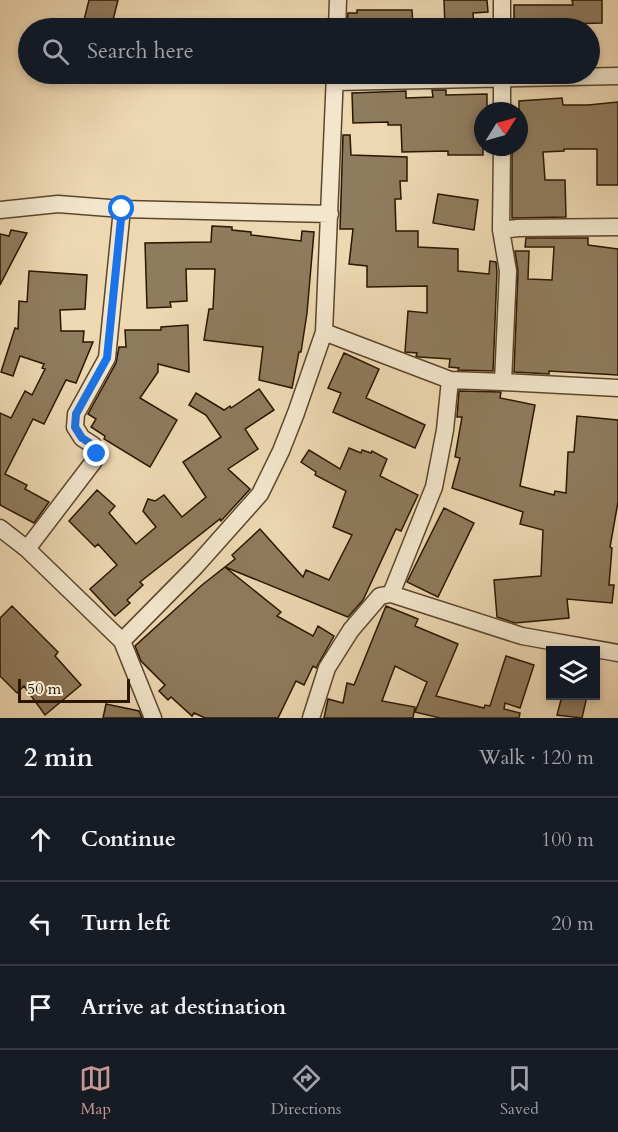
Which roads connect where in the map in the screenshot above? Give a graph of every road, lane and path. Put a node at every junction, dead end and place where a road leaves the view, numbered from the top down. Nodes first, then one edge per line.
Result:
1 (338, 0) edge
2 (502, 0) edge
3 (337, 18) edge
4 (502, 18) edge
5 (600, 76) edge
6 (618, 76) edge
7 (335, 84) edge
8 (502, 84) edge
9 (502, 102) edge
10 (502, 156) edge
11 (122, 209) junction
12 (0, 210) edge
13 (330, 214) junction
14 (618, 227) edge
15 (501, 230) junction
16 (324, 332) junction
17 (450, 380) junction
18 (503, 382) junction
19 (618, 388) edge
20 (0, 528) edge
21 (27, 549) junction
22 (391, 594) junction
23 (122, 641) junction
24 (618, 653) edge
25 (158, 716) edge
26 (311, 718) edge

1 - 3 street
2 - 4 street
5 - 6 street
7 - 13 street
8 - 9 street
10 - 15 street
11 - 12 street
11 - 13 street
11 - 21 street
13 - 16 street
14 - 15 street
15 - 18 street
16 - 17 street
16 - 23 street
17 - 18 street
17 - 22 street
18 - 19 street
20 - 21 street
21 - 23 street
22 - 24 street
22 - 26 street
23 - 25 street

